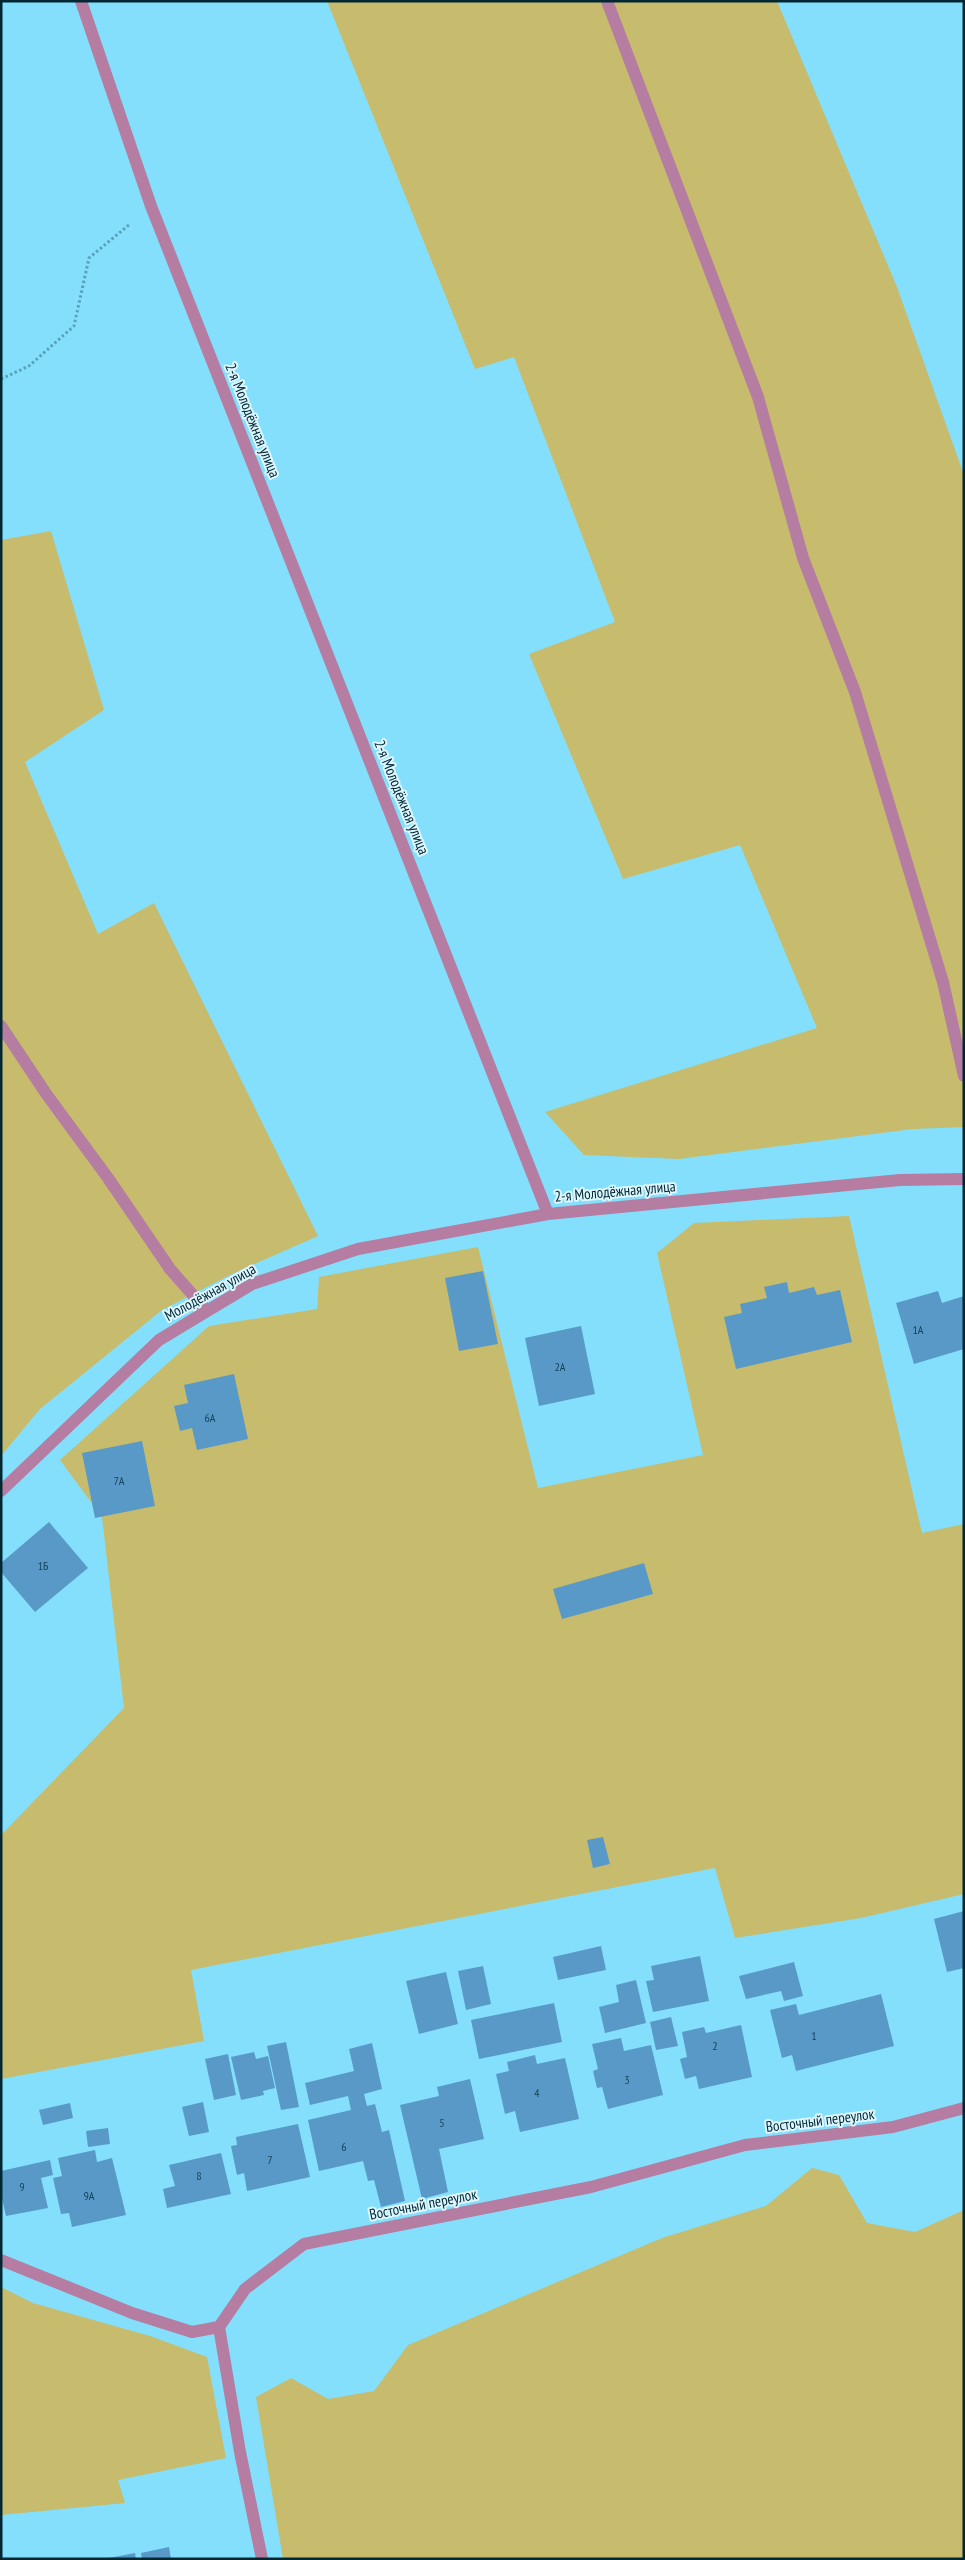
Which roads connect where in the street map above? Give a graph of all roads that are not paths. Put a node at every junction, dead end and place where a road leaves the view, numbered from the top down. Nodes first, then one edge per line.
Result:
1 (81, 1) edge
2 (607, 1) edge
3 (1, 1026) edge
4 (964, 1076) edge
5 (964, 1180) edge
6 (548, 1214) junction
7 (207, 1312) junction
8 (1, 1491) edge
9 (964, 2108) edge
10 (1, 2260) edge
11 (219, 2327) junction
12 (262, 2559) edge

1 - 6 street, 2-я Молодёжная улица
2 - 4 street
3 - 7 street
5 - 6 street, 2-я Молодёжная улица
6 - 7 street, Молодёжная улица
7 - 8 street, Молодёжная улица
9 - 11 street, Восточный переулок
10 - 11 street
11 - 12 street

